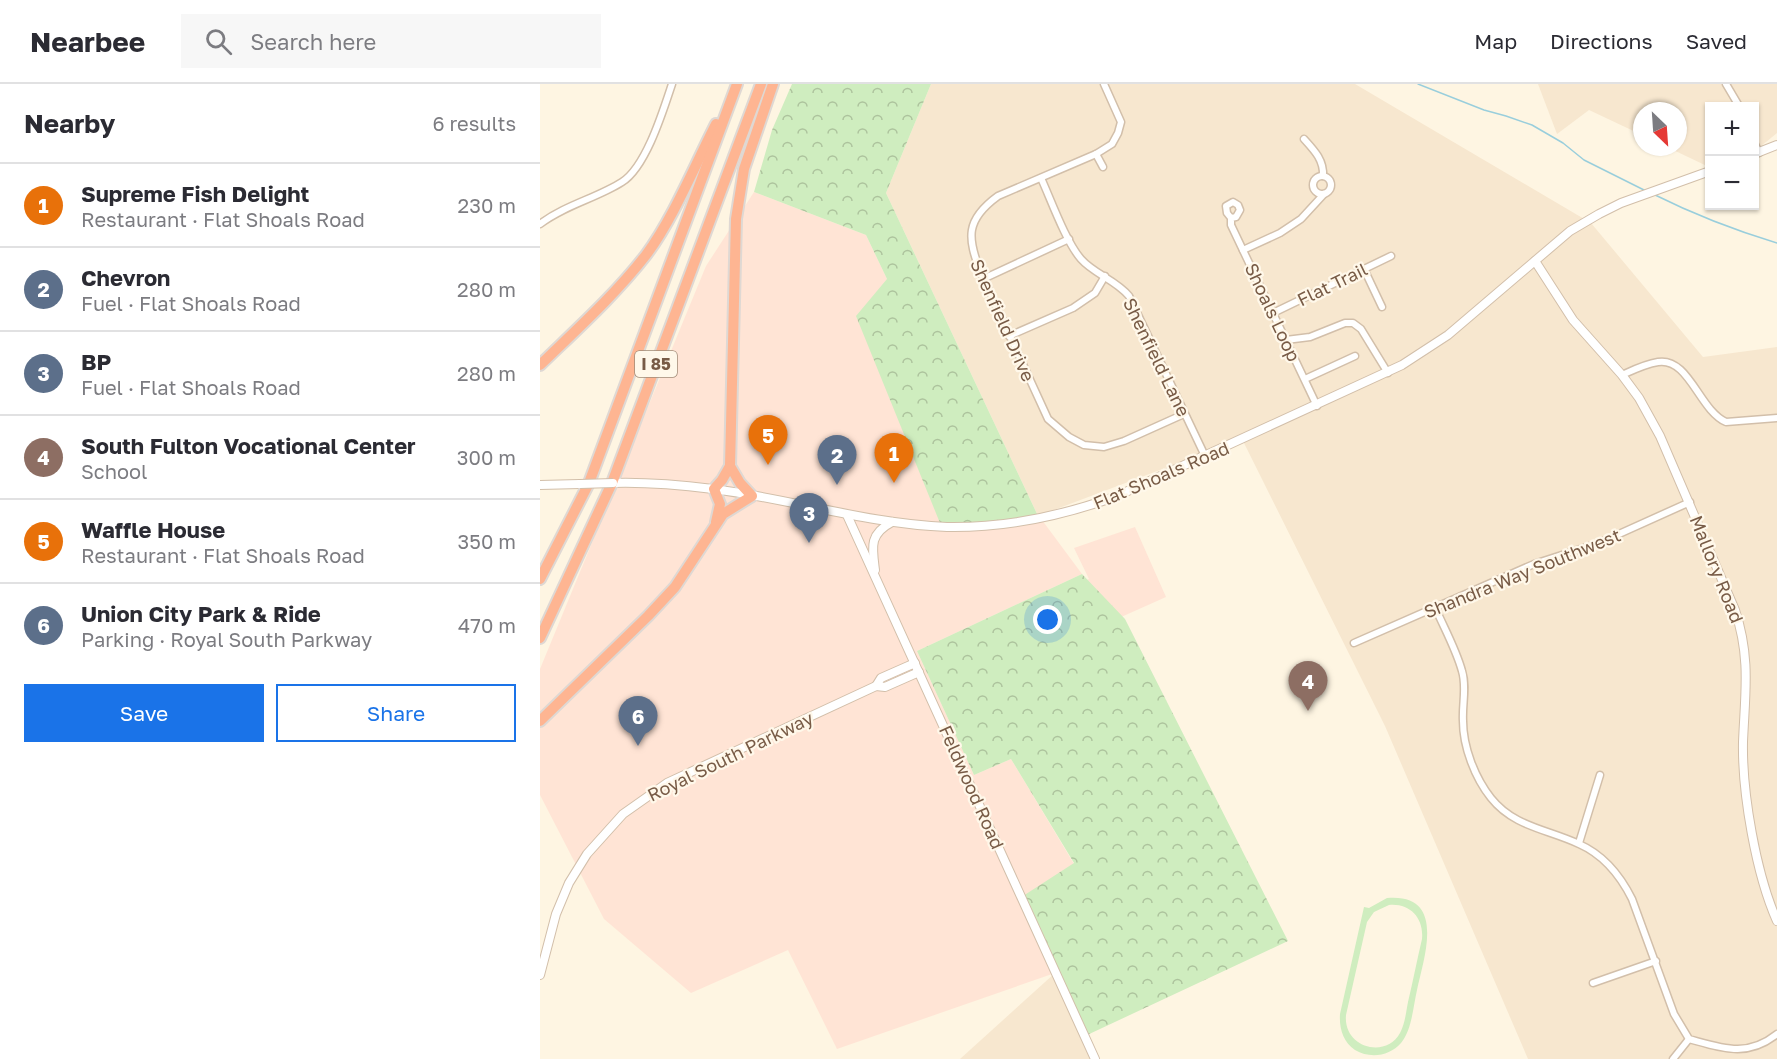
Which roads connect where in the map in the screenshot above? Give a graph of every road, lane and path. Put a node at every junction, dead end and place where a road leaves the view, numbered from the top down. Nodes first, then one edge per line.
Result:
1 (672, 84) edge
2 (736, 84) edge
3 (761, 84) edge
4 (773, 84) edge
5 (1104, 84) edge
6 (1726, 84) edge
7 (1737, 102) edge
8 (1304, 139) dead end
9 (1777, 145) edge
10 (1759, 153) edge
11 (1096, 154) junction
12 (1103, 167) dead end
13 (1705, 173) edge
14 (1323, 176) junction
15 (1041, 178) junction
16 (1324, 194) junction
17 (1231, 218) dead end
18 (540, 224) edge
19 (1069, 239) junction
20 (1243, 249) junction
21 (1390, 256) dead end
22 (1535, 261) junction
23 (1364, 268) junction
24 (1105, 276) junction
25 (983, 279) junction
26 (1382, 307) dead end
27 (1273, 313) junction
28 (1010, 336) junction
29 (1286, 340) junction
30 (1355, 356) dead end
31 (540, 365) edge
32 (1388, 373) junction
33 (1622, 375) junction
34 (1305, 379) junction
35 (1317, 406) junction
36 (1184, 414) junction
37 (1777, 418) edge
38 (1205, 456) junction
39 (730, 466) junction
40 (540, 485) edge
41 (714, 489) junction
42 (752, 496) junction
43 (1690, 501) junction
44 (847, 515) junction
45 (893, 521) junction
46 (716, 522) junction
47 (875, 577) junction
48 (540, 579) edge
49 (1435, 608) junction
50 (540, 638) edge
51 (1354, 643) dead end
52 (915, 663) junction
53 (919, 672) junction
54 (876, 686) junction
55 (540, 721) edge
56 (1600, 775) dead end
57 (1578, 843) junction
58 (1777, 921) edge
59 (1656, 961) junction
60 (540, 975) edge
61 (1593, 982) dead end
62 (1777, 1034) edge
63 (1689, 1040) junction
64 (1095, 1059) edge
65 (1673, 1059) edge

1 - 18 street
2 - 31 highway
2 - 48 highway, I 85
3 - 50 highway, I 85
4 - 39 highway
5 - 11 street, Shenfield Drive
6 - 7 street
8 - 14 street
9 - 10 street
11 - 12 street
11 - 15 street, Shenfield Drive
13 - 22 street, Flat Shoals Road
14 - 16 street
14 - 16 street
15 - 19 street, Shenfield Lane
15 - 25 street, Shenfield Drive
16 - 20 street
17 - 20 street, Shoals Loop
19 - 24 street, Shenfield Lane
19 - 25 street
20 - 27 street, Shoals Loop
21 - 23 street, Flat Trail
22 - 32 street, Flat Shoals Road
22 - 33 street, Mallory Road
23 - 26 street
23 - 27 street, Flat Trail
24 - 28 street
24 - 36 street, Shenfield Lane
25 - 28 street, Shenfield Drive
27 - 29 street, Shoals Loop
28 - 36 street, Shenfield Drive
29 - 32 street
29 - 34 street, Shoals Loop
30 - 34 street
32 - 35 street, Flat Shoals Road
33 - 37 street
33 - 43 street, Mallory Road
34 - 35 street, Shoals Loop
35 - 38 street, Flat Shoals Road
36 - 38 street, Shenfield Lane
38 - 45 street, Flat Shoals Road
39 - 41 highway
39 - 42 highway
40 - 41 street, Flat Shoals Road, bridge
41 - 42 street, Flat Shoals Road
41 - 46 highway
42 - 44 street, Flat Shoals Road
42 - 46 highway
43 - 49 street, Shandra Way Southwest
43 - 58 street, Mallory Road
44 - 45 street, Flat Shoals Road
44 - 47 street, Feldwood Road
45 - 47 street
46 - 55 highway
47 - 52 street, Feldwood Road
49 - 51 street, Shandra Way Southwest
49 - 57 street
52 - 53 street, Feldwood Road
52 - 54 street, Royal South Parkway
53 - 54 street, Royal South Parkway
53 - 64 street, Feldwood Road
54 - 60 street, Royal South Parkway
56 - 57 street
57 - 59 street
59 - 61 street
59 - 63 street
62 - 63 street
63 - 65 street

